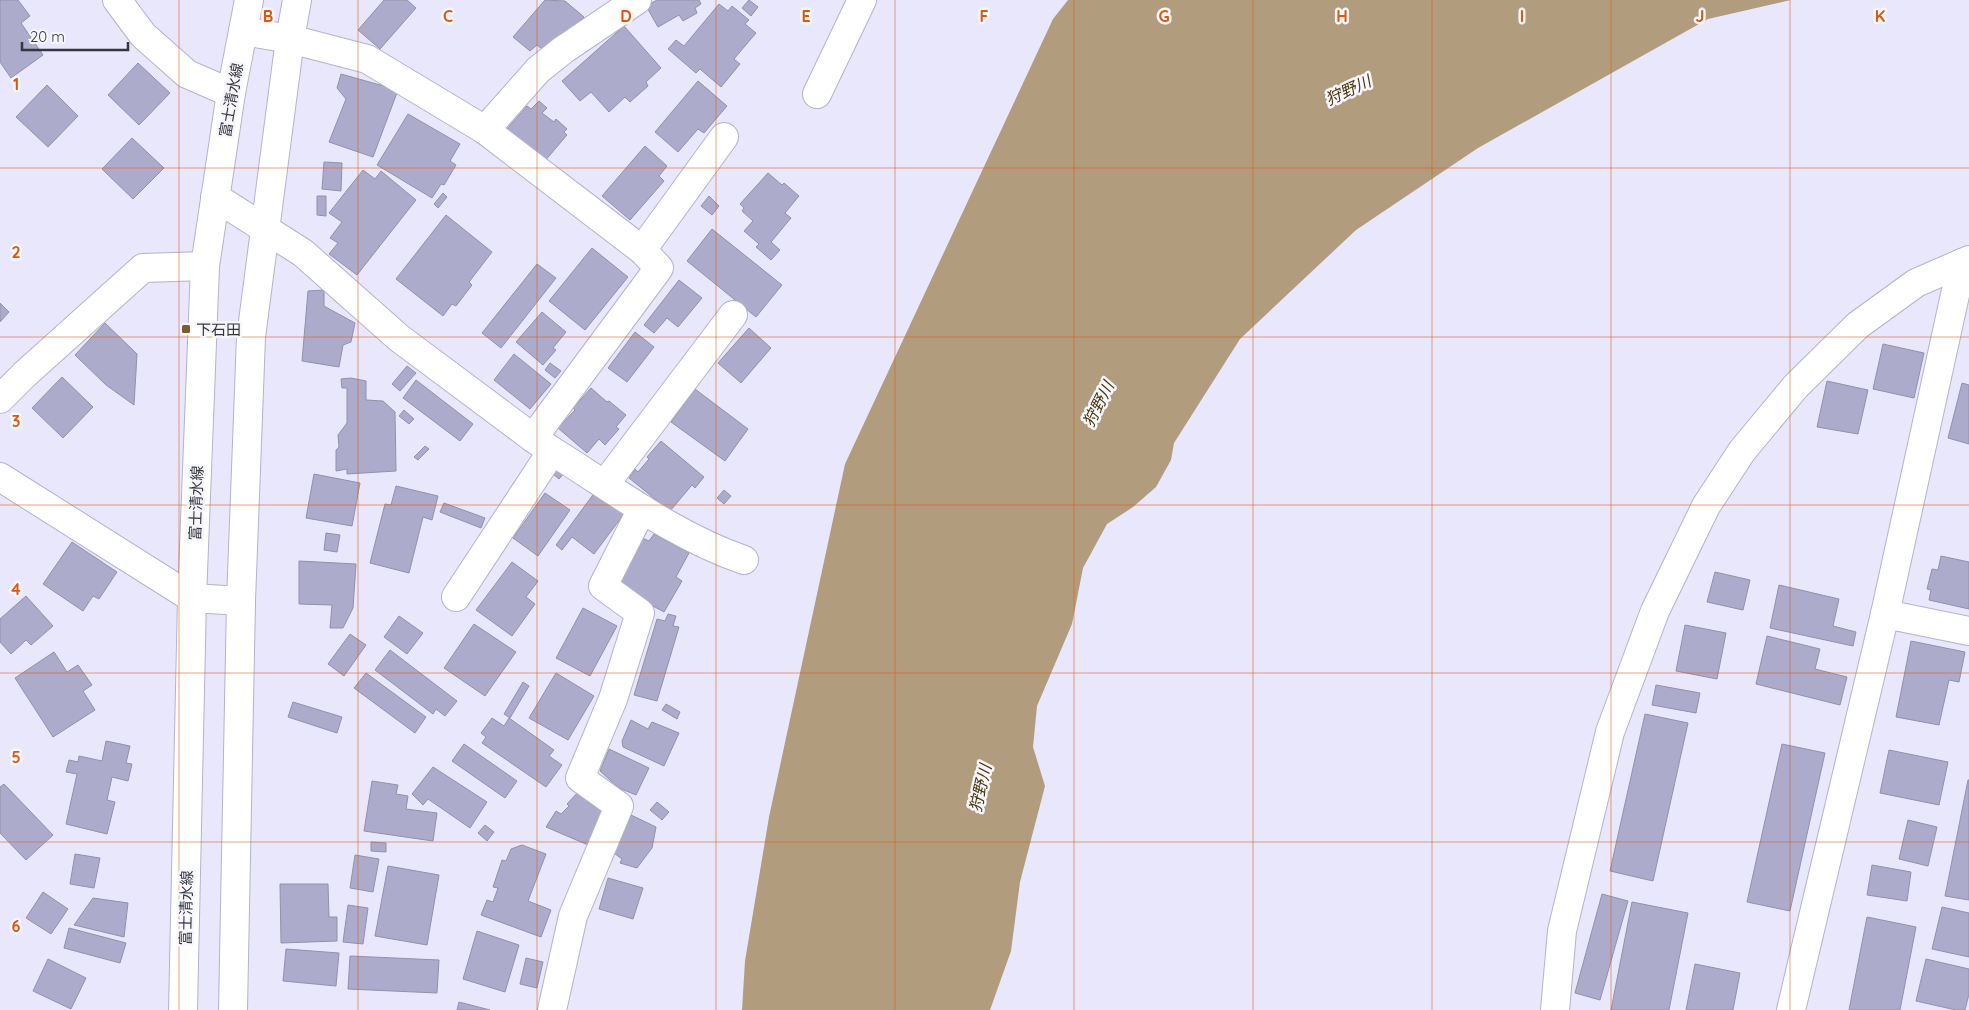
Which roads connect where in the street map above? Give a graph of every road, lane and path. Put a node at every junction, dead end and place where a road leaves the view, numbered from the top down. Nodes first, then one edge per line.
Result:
1 (117, 0) edge
2 (249, 0) edge
3 (298, 0) edge
4 (637, 0) edge
5 (862, 0) edge
6 (244, 31) junction
7 (290, 39) junction
8 (231, 93) junction
9 (817, 94) dead end
10 (484, 130) junction
11 (724, 137) dead end
12 (215, 197) junction
13 (264, 226) junction
14 (642, 250) junction
15 (1965, 262) edge
16 (205, 266) junction
17 (733, 315) dead end
18 (0, 399) edge
19 (543, 445) junction
20 (0, 478) edge
21 (605, 484) junction
22 (642, 509) junction
23 (744, 560) dead end
24 (456, 597) dead end
25 (192, 598) junction
26 (241, 601) junction
27 (1885, 614) junction
28 (1969, 631) edge
29 (184, 1010) edge
30 (233, 1010) edge
31 (552, 1010) edge
32 (1554, 1010) edge
33 (1792, 1010) edge

1 - 8 street
2 - 6 street, 富士清水線
3 - 7 street
4 - 10 street
5 - 9 street
6 - 7 street
6 - 8 street, 富士清水線
7 - 10 street
7 - 13 street
8 - 12 street, 富士清水線
10 - 14 street
11 - 14 street
12 - 13 street
12 - 16 street, 富士清水線
13 - 19 street
13 - 26 street
14 - 19 street
15 - 27 street
15 - 32 street
16 - 18 street
16 - 25 street, 富士清水線
17 - 21 street
19 - 21 street
19 - 24 street
20 - 25 street
21 - 22 street
22 - 23 street
22 - 31 street
25 - 26 street
25 - 29 street, 富士清水線
26 - 30 street
27 - 28 street
27 - 33 street

